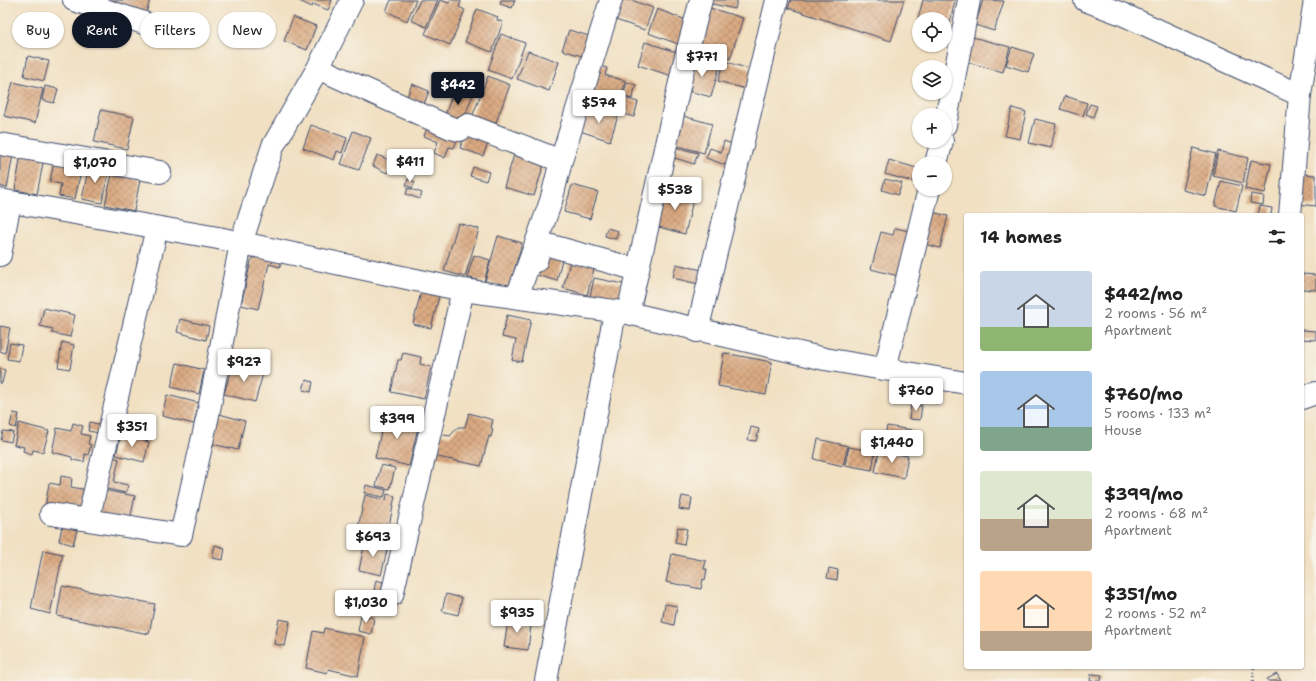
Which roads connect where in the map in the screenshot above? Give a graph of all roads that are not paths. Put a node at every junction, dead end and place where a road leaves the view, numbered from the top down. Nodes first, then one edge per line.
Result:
1 (74, 0) edge
2 (352, 0) edge
3 (611, 0) edge
4 (701, 0) edge
5 (777, 0) edge
6 (969, 0) edge
7 (1085, 0) edge
8 (1315, 0) edge
9 (140, 22) edge
10 (318, 68) junction
11 (1300, 95) junction
12 (948, 108) edge
13 (0, 144) edge
14 (561, 161) junction
15 (160, 172) dead end
16 (927, 196) edge
17 (5, 201) edge
18 (1290, 213) edge
19 (157, 228) junction
20 (241, 243) junction
21 (0, 256) edge
22 (638, 270) junction
23 (463, 290) junction
24 (521, 298) junction
25 (622, 313) junction
26 (697, 331) junction
27 (885, 370) junction
28 (964, 383) edge
29 (1316, 393) edge
30 (1304, 397) edge
31 (51, 514) dead end
32 (88, 520) junction
33 (392, 595) dead end
34 (546, 681) edge

1 - 9 lane
2 - 10 lane
3 - 14 lane
4 - 22 lane
5 - 26 lane
6 - 12 lane
7 - 11 lane
8 - 11 lane
10 - 14 lane
10 - 20 lane
11 - 18 lane
13 - 15 lane
14 - 24 lane
16 - 27 lane
17 - 19 lane
17 - 21 lane
19 - 20 lane
19 - 32 lane
20 - 23 lane
20 - 32 lane
22 - 24 lane
22 - 25 lane
23 - 24 lane
23 - 33 lane
24 - 25 lane
25 - 26 lane
25 - 34 lane
26 - 27 lane
27 - 28 lane
29 - 30 lane
31 - 32 lane

